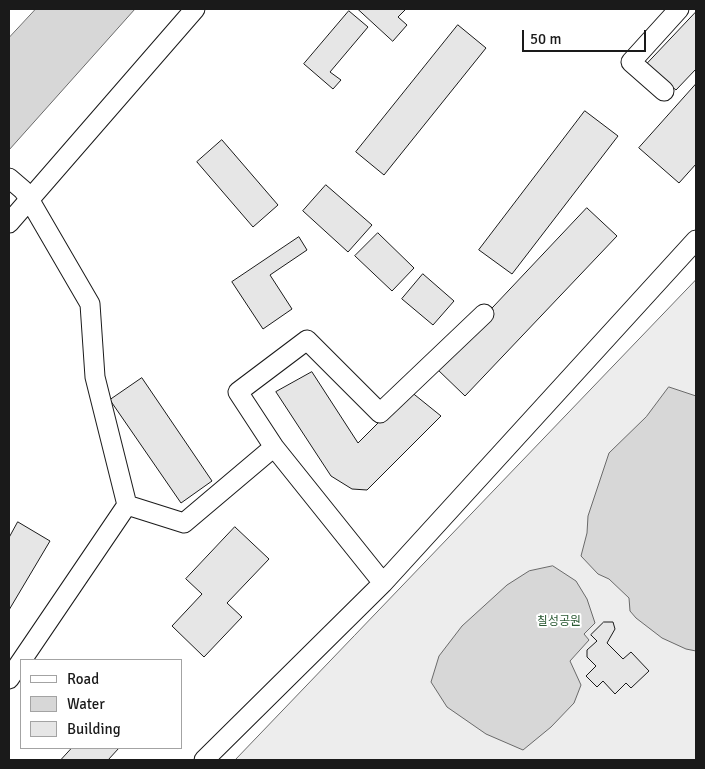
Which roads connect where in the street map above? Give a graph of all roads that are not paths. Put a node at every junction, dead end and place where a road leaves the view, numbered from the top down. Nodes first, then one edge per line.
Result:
1 (195, 9) edge
2 (675, 10) edge
3 (664, 91) dead end
4 (9, 178) edge
5 (26, 195) junction
6 (9, 223) edge
7 (696, 240) edge
8 (484, 314) dead end
9 (274, 447) junction
10 (127, 505) junction
11 (383, 582) junction
12 (23, 659) edge
13 (20, 663) edge
14 (9, 679) edge
15 (204, 760) edge

1 - 5 street
2 - 3 street
4 - 5 street
5 - 6 street
5 - 10 street
7 - 11 street
8 - 9 street
9 - 10 street
9 - 11 street
10 - 12 street
11 - 15 street
13 - 14 street

